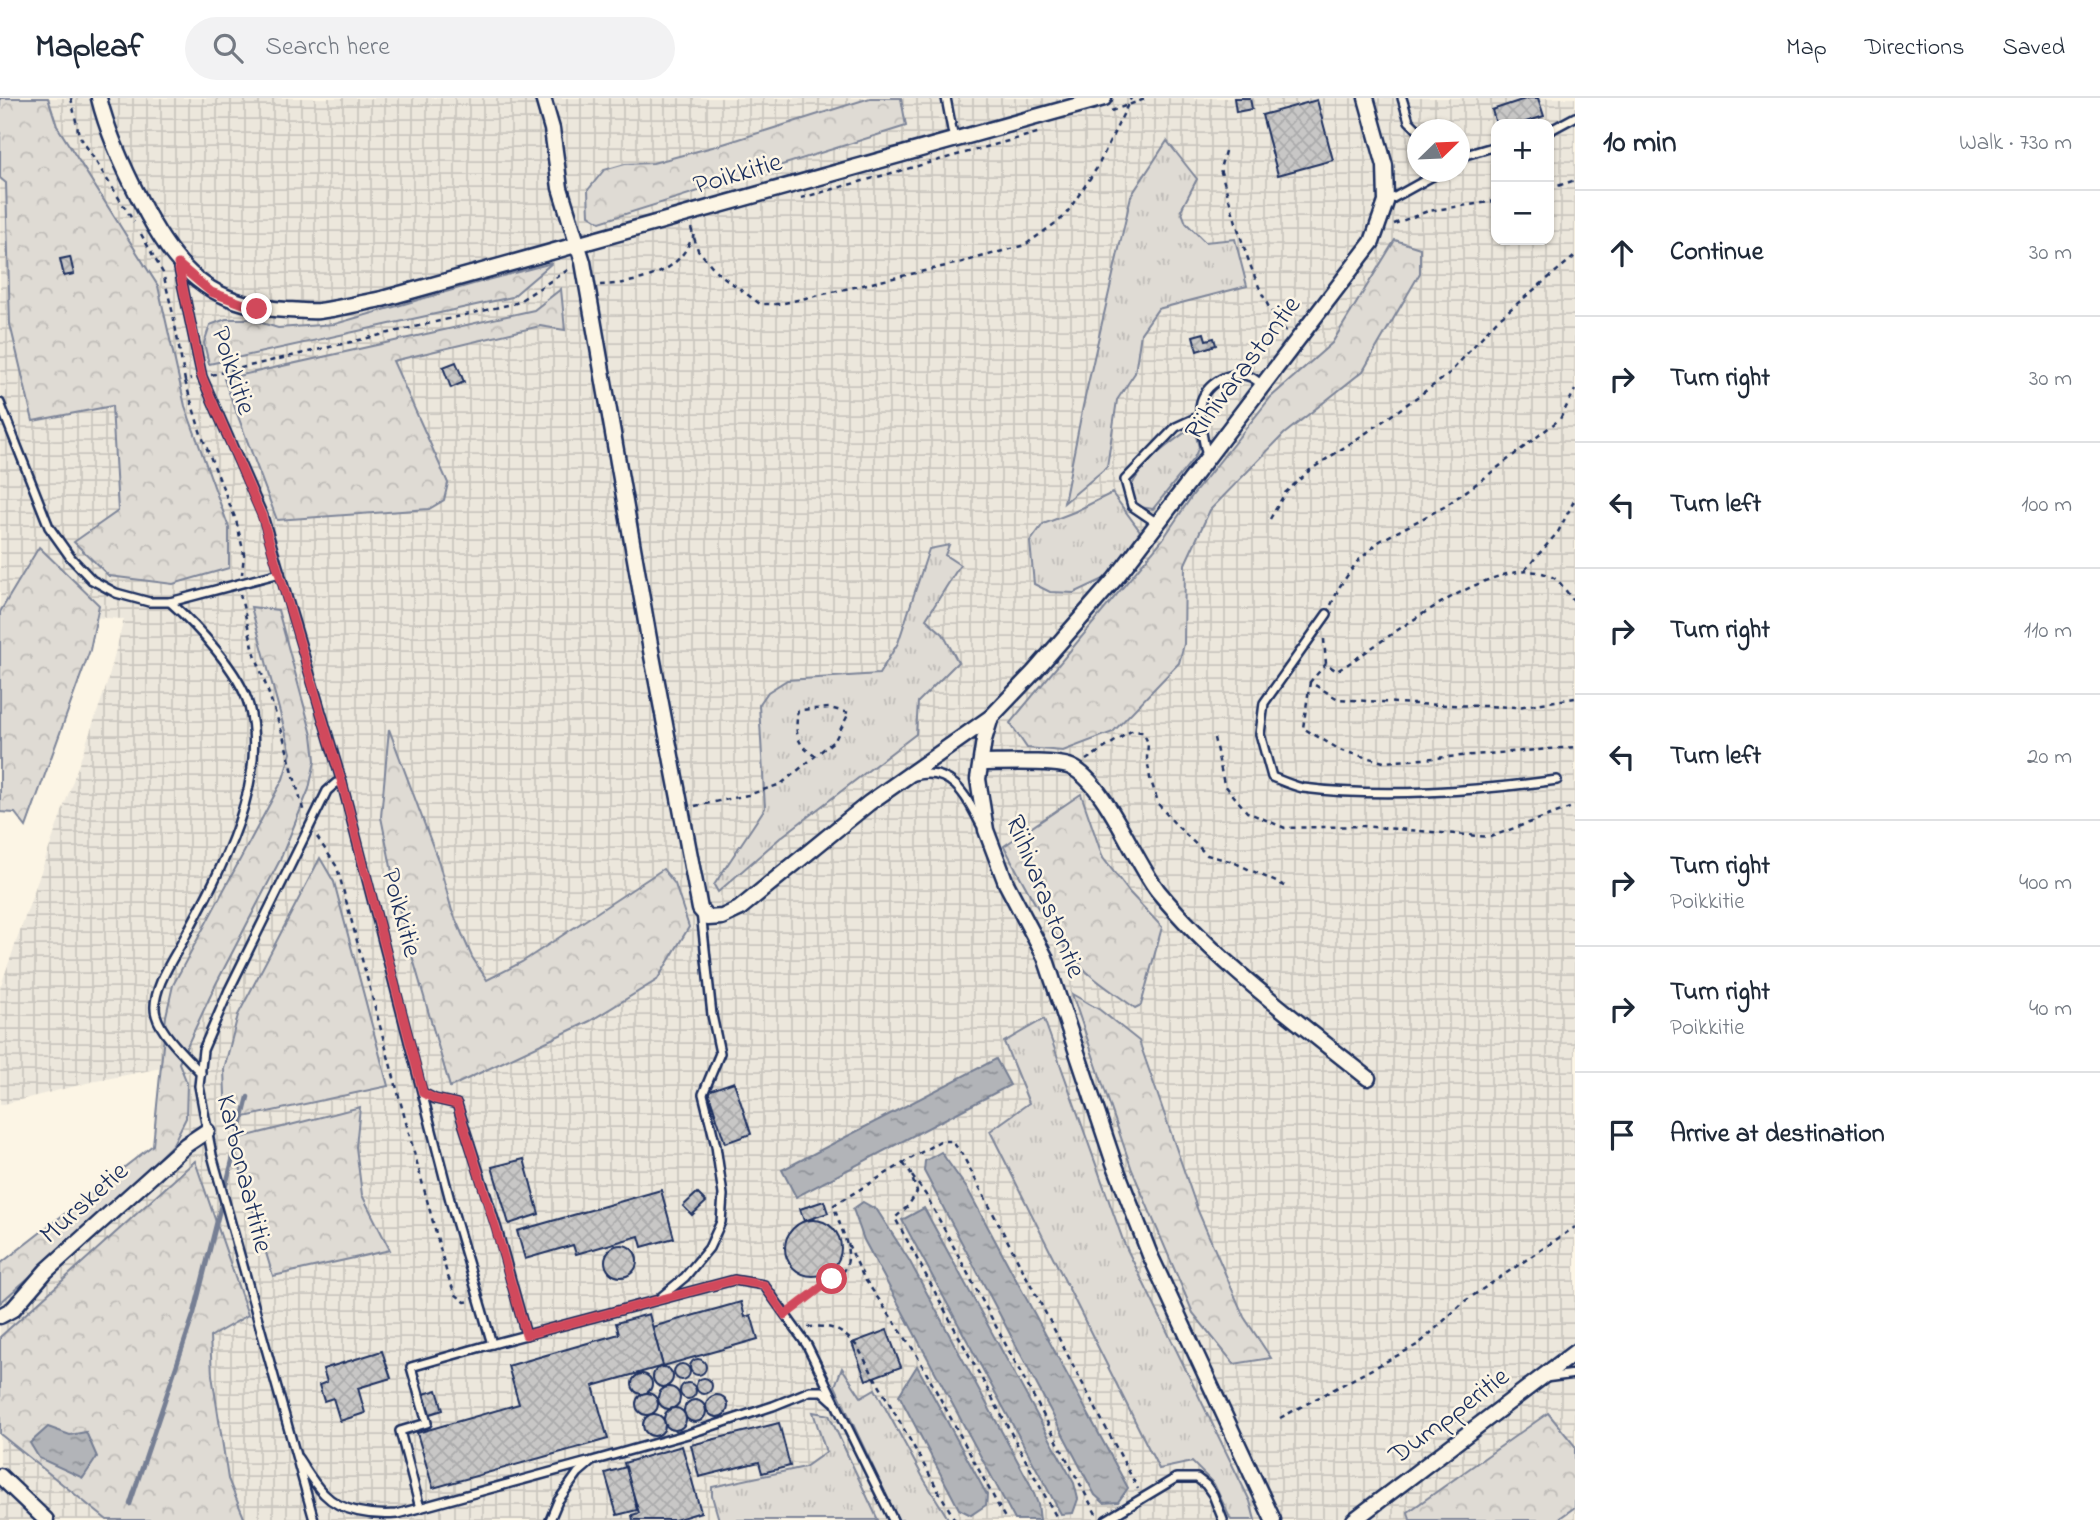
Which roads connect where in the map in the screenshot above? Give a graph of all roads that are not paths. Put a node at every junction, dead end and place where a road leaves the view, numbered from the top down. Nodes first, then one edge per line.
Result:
1 (99, 98) edge
2 (543, 98) edge
3 (946, 98) edge
4 (1104, 98) edge
5 (1366, 98) edge
6 (1402, 98) edge
7 (1058, 104) edge
8 (1575, 117) edge
9 (1408, 119) edge
10 (1554, 128) edge
11 (954, 140) junction
12 (1491, 147) edge
13 (1470, 153) edge
14 (1422, 182) edge
15 (1386, 202) junction
16 (578, 244) junction
17 (178, 264) junction
18 (1262, 385) junction
19 (0, 403) edge
20 (1200, 416) junction
21 (1207, 457) junction
22 (1157, 523) junction
23 (280, 573) junction
24 (170, 602) junction
25 (1327, 614) road end
26 (992, 717) junction
27 (981, 763) junction
28 (1557, 780) dead end
29 (898, 782) junction
30 (342, 783) junction
31 (993, 851) junction
32 (700, 909) junction
33 (201, 1073) junction
34 (1368, 1078) dead end
35 (423, 1093) junction
36 (207, 1131) junction
37 (658, 1300) junction
38 (0, 1316) edge
39 (526, 1335) junction
40 (492, 1344) junction
41 (1575, 1352) edge
42 (1575, 1374) edge
43 (1541, 1379) junction
44 (836, 1404) junction
45 (295, 1454) junction
46 (592, 1461) junction
47 (0, 1476) edge
48 (420, 1508) junction
49 (888, 1509) junction
50 (46, 1520) edge
51 (314, 1520) edge
52 (550, 1520) edge
53 (887, 1520) edge
54 (893, 1520) edge
55 (1106, 1520) edge
56 (1223, 1520) edge
57 (1273, 1520) edge
58 (1354, 1520) edge

1 - 17 street
2 - 16 street
3 - 11 lane
4 - 7 street, Poikkitie
5 - 15 street, Riihivarastontie
6 - 9 lane
7 - 11 street, Poikkitie
8 - 10 lane
11 - 16 street, Poikkitie
12 - 13 lane
14 - 15 lane
15 - 18 street, Riihivarastontie
16 - 17 street, Poikkitie
16 - 32 street
17 - 23 lane, Poikkitie
18 - 20 lane
18 - 21 street, Riihivarastontie
19 - 24 lane
20 - 21 lane
20 - 22 lane
21 - 22 street, Riihivarastontie
22 - 26 street, Riihivarastontie
23 - 24 lane
23 - 30 lane, Poikkitie
24 - 33 lane
25 - 28 lane
26 - 27 street, Riihivarastontie
26 - 29 street
27 - 31 street, Riihivarastontie
27 - 34 street
29 - 31 lane
29 - 32 street
30 - 33 lane, Karbonaattitie
30 - 35 lane, Poikkitie
31 - 57 street, Riihivarastontie
32 - 37 lane
33 - 36 lane, Karbonaattitie
35 - 39 lane
35 - 40 lane, Poikkitie
36 - 38 street, Mursketie
36 - 45 lane, Karbonaattitie
37 - 39 lane
37 - 44 lane
39 - 40 lane
40 - 48 lane
41 - 43 street, Dumpperitie
42 - 43 lane
43 - 58 street, Dumpperitie
44 - 46 lane
44 - 49 lane
45 - 48 lane
45 - 51 lane, Karbonaattitie
46 - 48 lane
46 - 52 lane
47 - 50 street
49 - 53 lane
49 - 54 lane
55 - 56 lane

